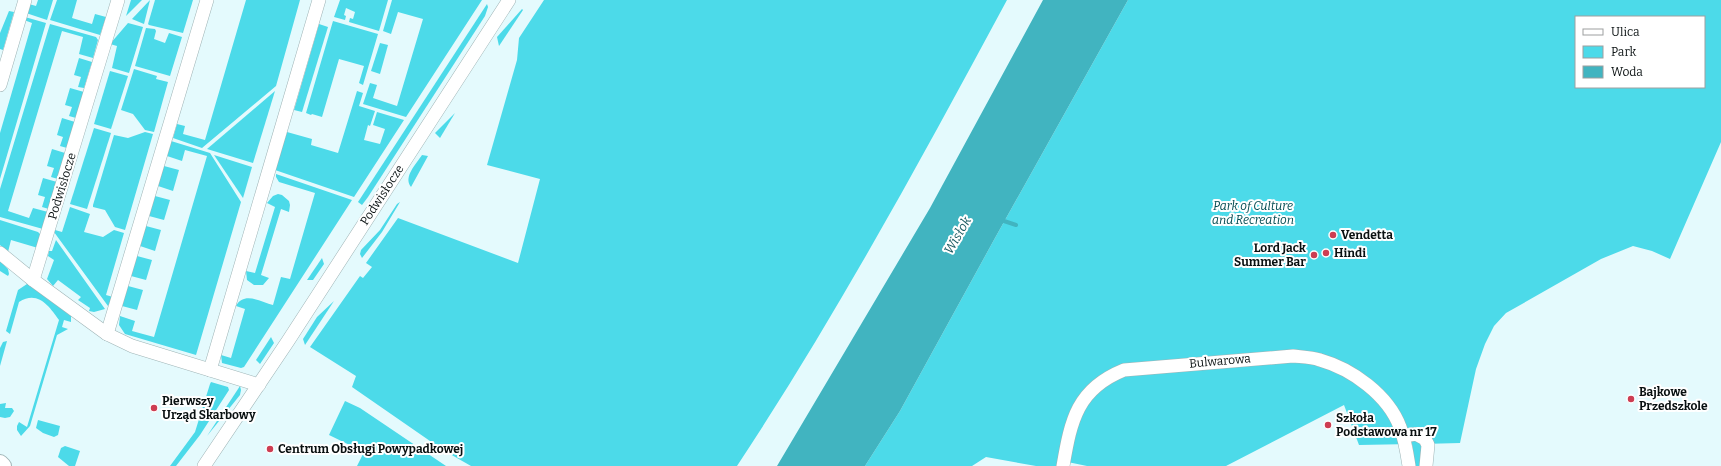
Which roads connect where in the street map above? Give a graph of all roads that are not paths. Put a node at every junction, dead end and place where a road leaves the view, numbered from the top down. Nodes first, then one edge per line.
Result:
1 (25, 0) edge
2 (118, 0) edge
3 (207, 0) edge
4 (319, 0) edge
5 (504, 2) edge
6 (0, 85) edge
7 (0, 253) edge
8 (33, 280) junction
9 (107, 334) junction
10 (210, 370) junction
11 (259, 385) junction
12 (1404, 436) junction
13 (0, 463) edge
14 (3, 466) edge
15 (204, 466) edge
16 (1063, 466) edge
17 (1409, 466) edge
18 (1426, 466) edge

1 - 6 street
2 - 8 street, Podwisłocze
3 - 9 street
4 - 10 street
5 - 11 street, Podwisłocze
7 - 8 street
8 - 9 street
9 - 10 street
10 - 11 street
11 - 15 street, Podwisłocze
12 - 16 street, Bulwarowa
12 - 17 street, Bulwarowa
12 - 18 street
13 - 14 main road

